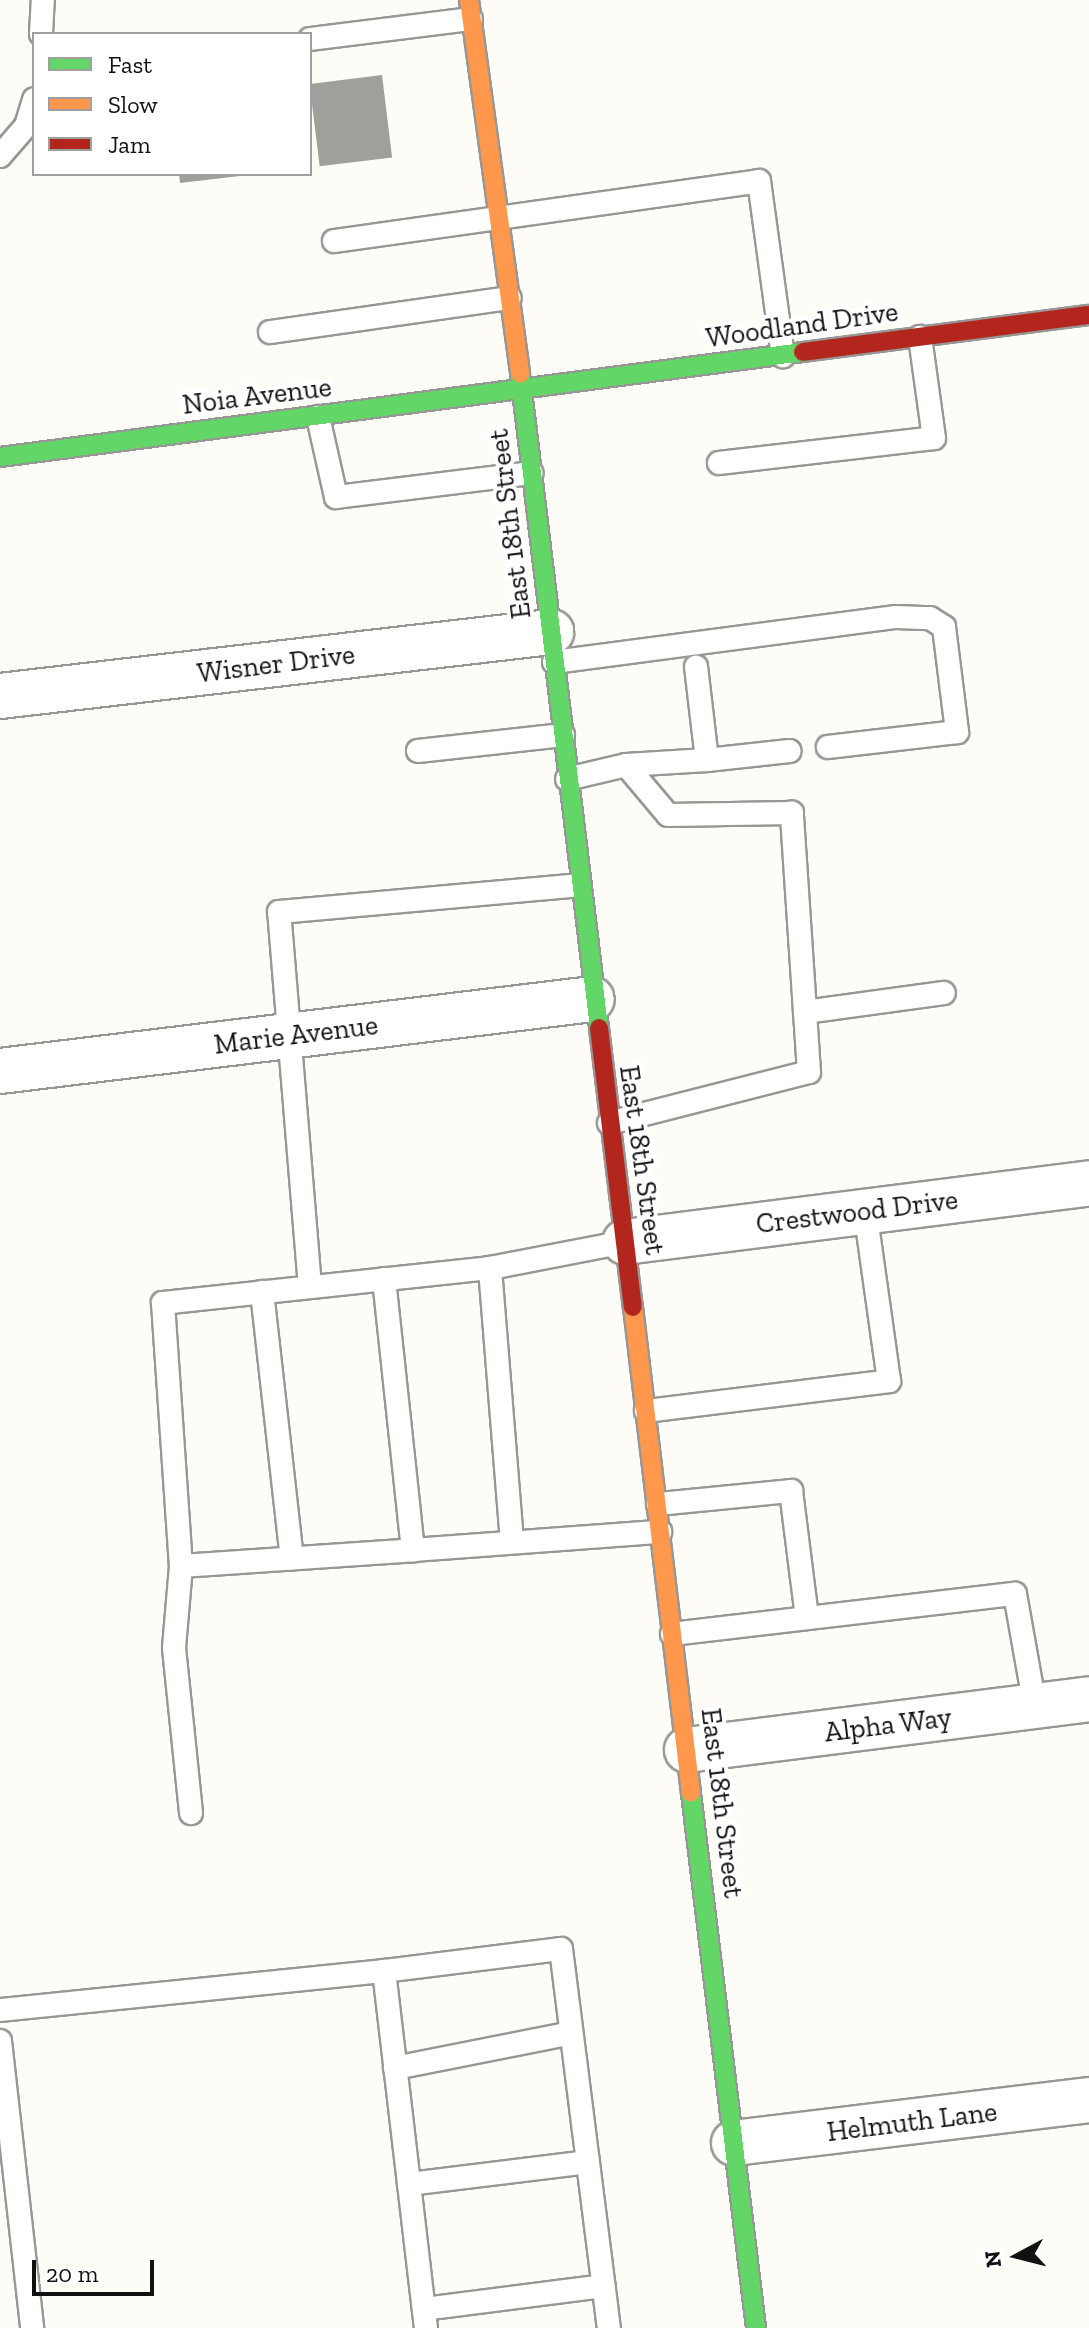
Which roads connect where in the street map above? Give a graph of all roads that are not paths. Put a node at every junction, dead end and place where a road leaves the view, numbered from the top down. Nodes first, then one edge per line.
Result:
1 (43, 0) edge
2 (470, 9) edge
3 (41, 32) edge
4 (312, 39) edge
5 (32, 106) edge
6 (0, 156) edge
7 (499, 220) junction
8 (334, 241) dead end
9 (510, 298) junction
10 (1089, 315) edge
11 (270, 332) dead end
12 (920, 337) junction
13 (783, 356) junction
14 (522, 391) junction
15 (318, 417) junction
16 (0, 457) edge
17 (719, 463) dead end
18 (532, 473) junction
19 (553, 647) junction
20 (696, 667) dead end
21 (0, 696) edge
22 (563, 735) junction
23 (828, 747) dead end
24 (418, 751) dead end
25 (790, 751) dead end
26 (707, 760) junction
27 (626, 765) junction
28 (567, 779) junction
29 (579, 885) junction
30 (944, 993) dead end
31 (592, 999) junction
32 (805, 1012) junction
33 (286, 1036) junction
34 (0, 1071) edge
35 (609, 1123) junction
36 (1089, 1183) edge
37 (865, 1211) junction
38 (625, 1242) junction
39 (490, 1268) junction
40 (384, 1279) junction
41 (310, 1287) junction
42 (262, 1292) junction
43 (646, 1411) junction
44 (658, 1504) junction
45 (660, 1532) junction
46 (512, 1542) junction
47 (413, 1550) junction
48 (292, 1558) junction
49 (181, 1566) junction
50 (807, 1618) junction
51 (672, 1634) junction
52 (1089, 1699) edge
53 (1035, 1706) junction
54 (687, 1750) junction
55 (191, 1813) dead end
56 (384, 1971) junction
57 (0, 2010) edge
58 (571, 2033) junction
59 (0, 2041) edge
60 (395, 2068) junction
61 (1089, 2100) edge
62 (734, 2143) junction
63 (588, 2162) junction
64 (409, 2184) junction
65 (604, 2286) junction
66 (425, 2319) edge
67 (32, 2328) edge
68 (609, 2328) edge
69 (756, 2328) edge

1 - 3 lane
2 - 4 lane
2 - 7 main road, East 18th Street
5 - 6 lane
7 - 8 lane
7 - 9 main road, East 18th Street
7 - 13 lane
9 - 11 lane
9 - 14 main road, East 18th Street
10 - 12 main road, Woodland Drive
12 - 13 main road, Woodland Drive
12 - 17 lane
13 - 14 main road, Woodland Drive
14 - 15 main road, Noia Avenue
14 - 18 main road, East 18th Street
15 - 16 main road, Noia Avenue
15 - 18 lane
18 - 19 main road, East 18th Street
19 - 21 street, Wisner Drive
19 - 22 main road, East 18th Street
19 - 23 lane
20 - 26 lane
22 - 24 lane
22 - 28 main road, East 18th Street
25 - 26 lane
26 - 27 lane
27 - 28 lane
27 - 32 lane
28 - 29 main road, East 18th Street
29 - 31 main road, East 18th Street
29 - 33 lane
30 - 32 lane
31 - 33 street, Marie Avenue
31 - 35 main road, East 18th Street
32 - 35 lane
33 - 34 street, Marie Avenue
33 - 41 lane
35 - 38 main road, East 18th Street
36 - 37 street, Crestwood Drive
37 - 38 street, Crestwood Drive
37 - 43 lane
38 - 39 lane
38 - 43 main road, East 18th Street
39 - 40 lane
39 - 46 lane
40 - 41 lane
40 - 47 lane
41 - 42 lane
42 - 48 lane
42 - 49 lane
43 - 44 main road, East 18th Street
44 - 45 main road, East 18th Street
44 - 50 lane
45 - 46 lane
45 - 51 main road, East 18th Street
46 - 47 lane
47 - 48 lane
48 - 49 lane
49 - 55 lane
50 - 51 lane
50 - 53 lane
51 - 54 main road, East 18th Street
52 - 53 street, Alpha Way
53 - 54 street, Alpha Way
54 - 62 main road, East 18th Street
56 - 57 lane
56 - 58 lane
56 - 60 lane
58 - 60 lane
58 - 63 lane
59 - 67 lane
60 - 64 lane
61 - 62 street, Helmuth Lane
62 - 69 main road, East 18th Street
63 - 64 lane
63 - 65 lane
64 - 66 lane
65 - 66 lane
65 - 68 lane

